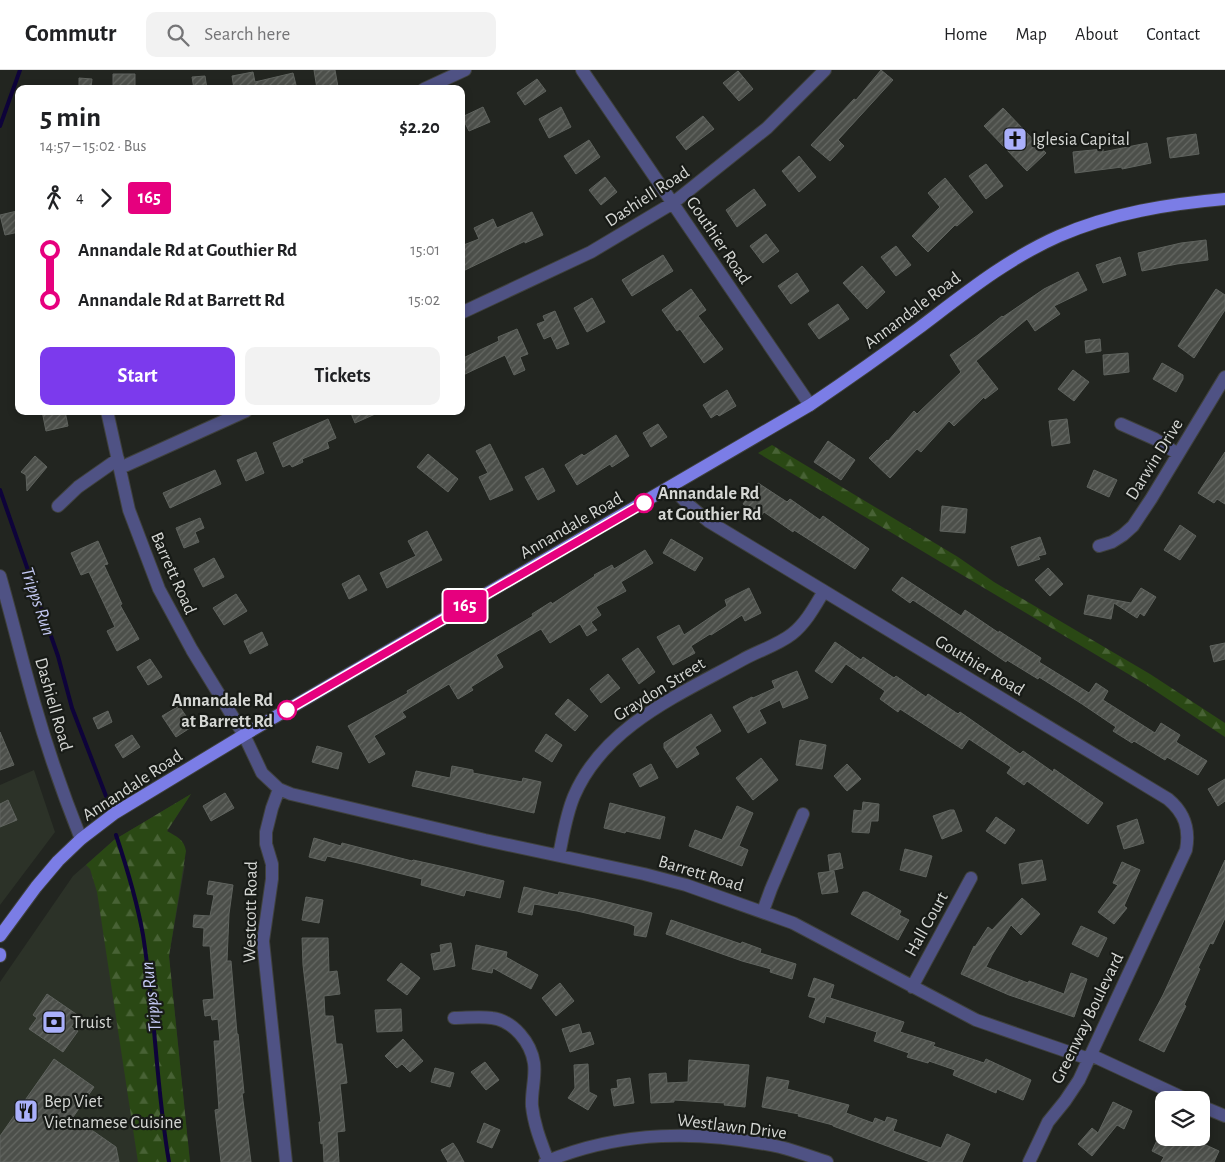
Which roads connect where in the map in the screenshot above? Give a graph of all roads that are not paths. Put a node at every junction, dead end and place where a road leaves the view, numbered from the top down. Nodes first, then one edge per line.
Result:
1 (465, 70) edge
2 (582, 70) edge
3 (825, 70) edge
4 (433, 85) edge
5 (1225, 199) edge
6 (673, 203) junction
7 (465, 311) edge
8 (1225, 377) edge
9 (810, 405) junction
10 (108, 415) edge
11 (236, 415) edge
12 (1120, 424) dead end
13 (1178, 454) junction
14 (119, 463) junction
15 (671, 487) junction
16 (58, 506) dead end
17 (1099, 546) dead end
18 (0, 576) edge
19 (824, 591) junction
20 (244, 735) junction
21 (279, 789) junction
22 (803, 814) dead end
23 (80, 839) junction
24 (559, 855) junction
25 (971, 878) dead end
26 (763, 911) junction
27 (1157, 912) joint
28 (0, 936) edge
29 (912, 987) junction
30 (454, 1018) dead end
31 (1090, 1057) junction
32 (1167, 1091) edge
33 (1210, 1110) edge
34 (1225, 1116) edge
35 (546, 1161) edge
36 (286, 1162) edge
37 (827, 1162) edge
38 (1029, 1162) edge

1 - 4 street
2 - 6 street, Gouthier Road
3 - 6 street, Dashiell Road
5 - 9 main road, Annandale Road
6 - 7 street, Dashiell Road
6 - 9 street, Gouthier Road
8 - 13 street, Darwin Drive
9 - 15 main road, Annandale Road
10 - 14 street, Barrett Road
11 - 14 street
12 - 13 street
13 - 17 street, Darwin Drive
14 - 16 street
14 - 20 street, Barrett Road
15 - 19 street, Gouthier Road
15 - 20 main road, Annandale Road
18 - 23 street, Dashiell Road
19 - 24 street, Graydon Street
19 - 27 street, Gouthier Road
20 - 21 street
20 - 23 main road, Annandale Road
21 - 24 street, Barrett Road
21 - 36 street, Westcott Road
22 - 26 street
23 - 28 main road, Annandale Road
24 - 26 street, Barrett Road
25 - 29 street, Hall Court
26 - 29 street, Barrett Road
27 - 31 street, Greenway Boulevard
29 - 31 street, Barrett Road
30 - 35 street
31 - 32 street, Barrett Road
31 - 38 street, Greenway Boulevard
33 - 34 street
35 - 37 street, Westlawn Drive

